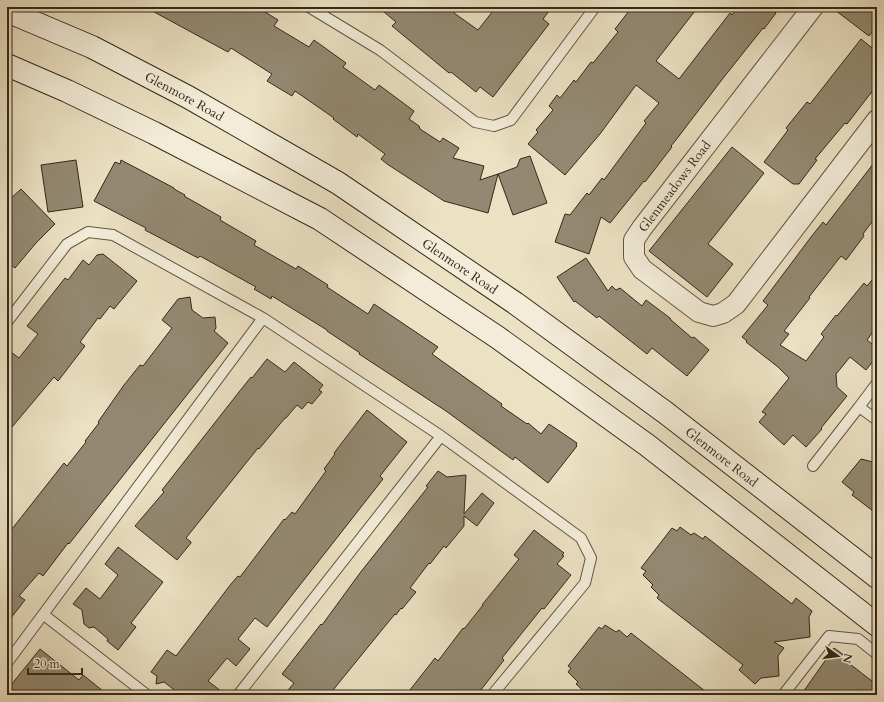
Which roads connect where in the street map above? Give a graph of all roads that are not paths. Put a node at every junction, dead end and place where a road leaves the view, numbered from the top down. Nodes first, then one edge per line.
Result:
1 (309, 7) edge
2 (595, 7) edge
3 (813, 7) edge
4 (7, 11) edge
5 (7, 65) edge
6 (877, 120) edge
7 (262, 318) junction
8 (7, 322) edge
9 (877, 383) edge
10 (859, 407) junction
11 (877, 420) edge
12 (440, 436) junction
13 (813, 466) dead end
14 (877, 577) edge
15 (44, 614) junction
16 (877, 626) edge
17 (877, 654) edge
18 (7, 663) edge
19 (148, 695) edge
20 (238, 695) edge
21 (492, 695) edge
22 (783, 695) edge

1 - 2 lane
3 - 6 street, Glenmeadows Road
4 - 14 main road, Glenmore Road
5 - 16 main road
7 - 8 lane
7 - 12 lane
7 - 15 lane
9 - 10 lane
10 - 11 lane
10 - 13 lane
12 - 20 lane
12 - 21 lane
15 - 18 lane
15 - 19 lane
17 - 22 lane

